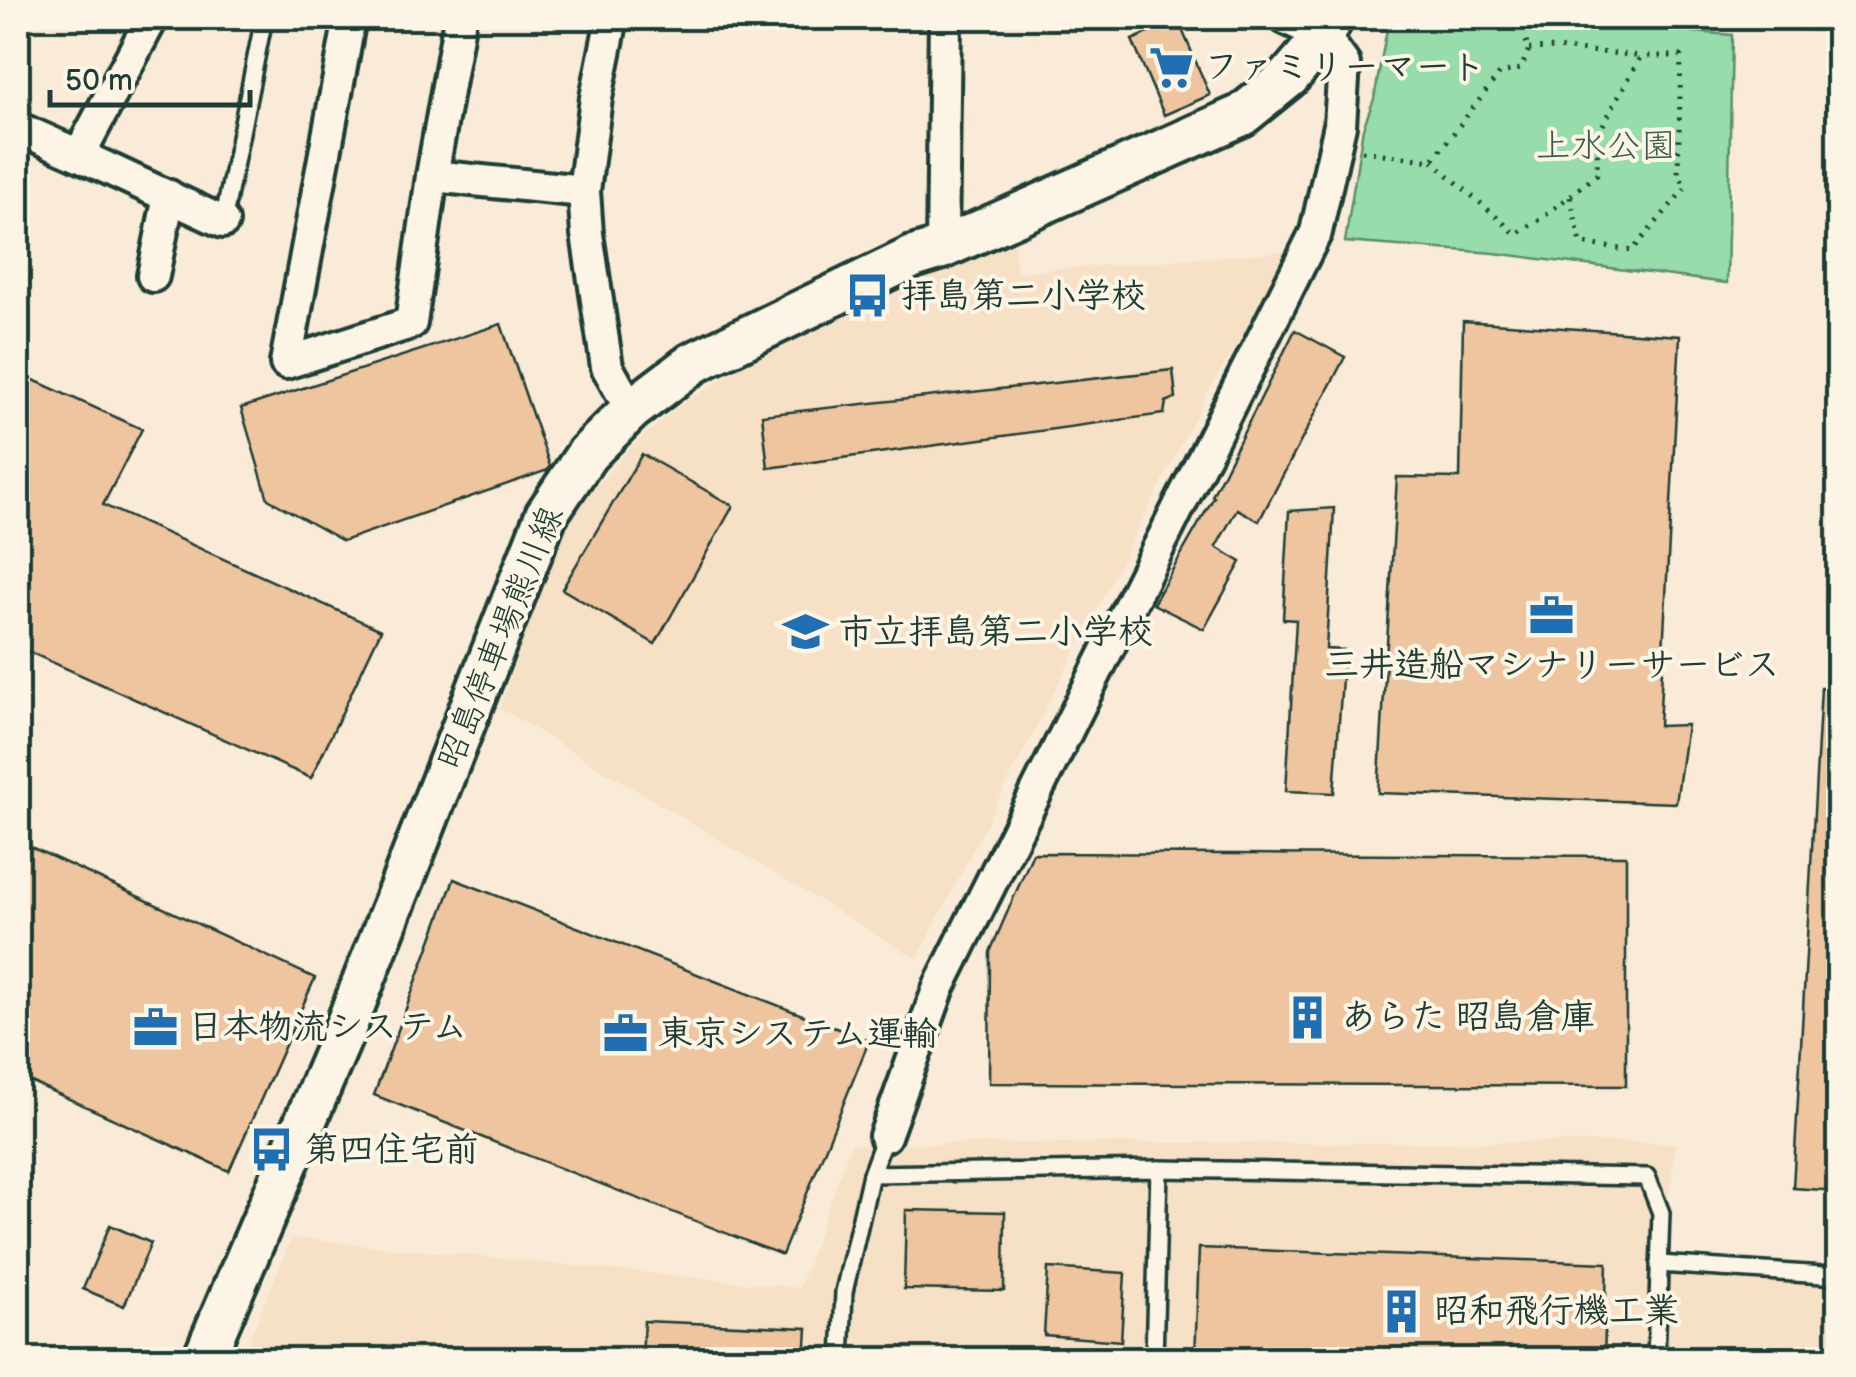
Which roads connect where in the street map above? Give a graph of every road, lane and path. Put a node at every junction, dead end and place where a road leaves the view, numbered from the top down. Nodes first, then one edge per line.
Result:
1 (152, 18) edge
2 (264, 18) edge
3 (350, 18) edge
4 (460, 18) edge
5 (612, 18) edge
6 (945, 18) edge
7 (1284, 18) edge
8 (1328, 27) edge
9 (1526, 40) dead end
10 (1528, 49) junction
11 (1641, 56) junction
12 (18, 128) edge
13 (1359, 151) dead end
14 (79, 155) junction
15 (1432, 161) junction
16 (432, 176) junction
17 (584, 190) junction
18 (169, 196) junction
19 (1570, 196) junction
20 (223, 222) joint
21 (942, 248) junction
22 (153, 276) dead end
23 (630, 410) junction
24 (885, 1136) joint
25 (1160, 1169) junction
26 (871, 1174) junction
27 (1660, 1264) junction
28 (1838, 1276) edge
29 (203, 1360) edge
30 (841, 1360) edge
31 (1154, 1360) edge
32 (1656, 1360) edge

1 - 14 street
2 - 20 lane
3 - 16 street
4 - 16 street
5 - 17 street
6 - 21 street
7 - 8 street
8 - 21 main road, 昭島停車場熊川線
8 - 24 street
9 - 10 path
10 - 11 path
10 - 15 path
11 - 19 path
11 - 19 path
12 - 14 street
13 - 15 path
14 - 18 street
15 - 19 path
16 - 17 street
17 - 23 street
18 - 20 street
18 - 22 street
21 - 23 main road, 昭島停車場熊川線
23 - 29 main road, 昭島停車場熊川線
24 - 26 lane
25 - 26 lane
25 - 27 lane
25 - 31 lane
26 - 30 lane
27 - 28 lane
27 - 32 lane

